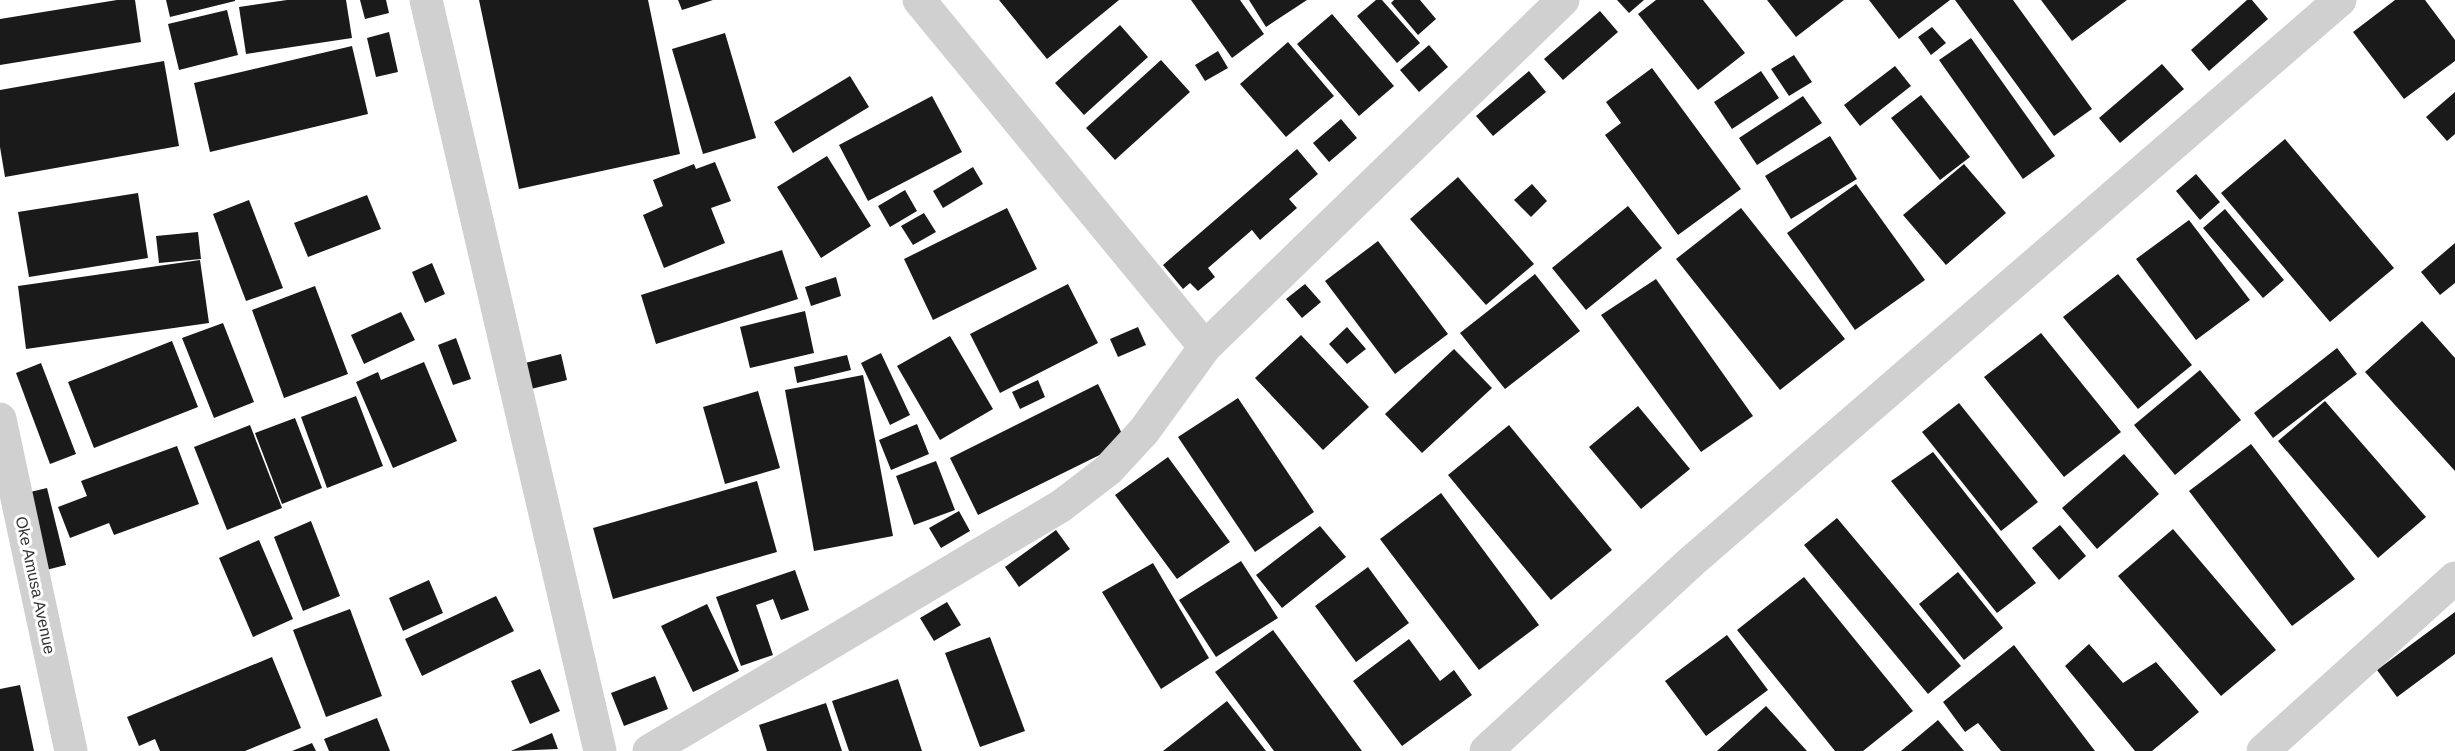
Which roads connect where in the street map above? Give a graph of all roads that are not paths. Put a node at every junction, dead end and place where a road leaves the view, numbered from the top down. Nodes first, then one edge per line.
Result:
1 (426, 0) edge
2 (919, 0) edge
3 (1563, 0) edge
4 (2340, 0) edge
5 (1205, 347) junction
6 (0, 419) edge
7 (2455, 578) edge
8 (71, 751) edge
9 (600, 751) edge
10 (650, 751) edge
11 (1486, 751) edge
12 (2263, 751) edge

1 - 9 street
2 - 5 street
3 - 5 street
4 - 11 street
5 - 10 street
6 - 8 street, Oke Amusa Avenue
7 - 12 street

